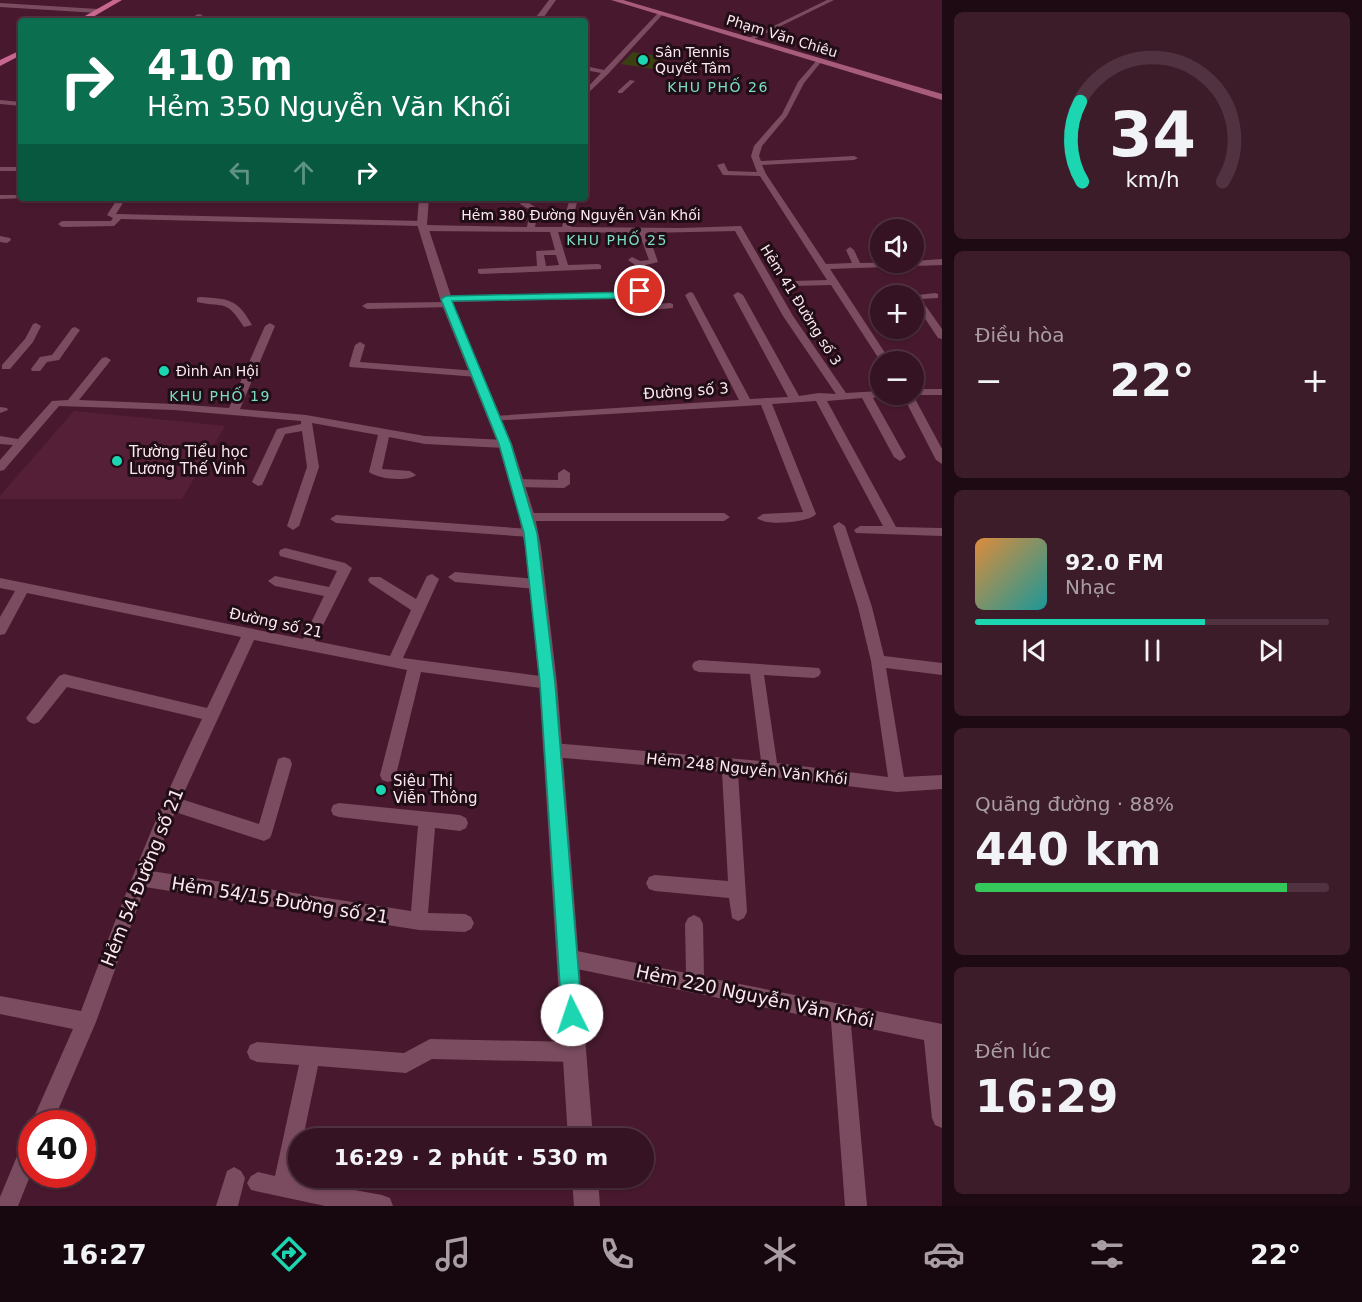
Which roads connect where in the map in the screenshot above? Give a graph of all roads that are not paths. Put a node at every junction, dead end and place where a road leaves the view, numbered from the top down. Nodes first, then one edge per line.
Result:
1 (118, 0) edge
2 (125, 0) edge
3 (553, 0) edge
4 (615, 0) edge
5 (831, 0) edge
6 (0, 5) edge
7 (98, 11) junction
8 (660, 14) junction
9 (200, 15) dead end
10 (85, 18) edge
11 (92, 18) edge
12 (194, 18) edge
13 (539, 18) edge
14 (748, 40) junction
15 (18, 54) edge
16 (18, 59) edge
17 (819, 61) junction
18 (0, 63) edge
19 (0, 68) edge
20 (588, 69) edge
21 (607, 72) junction
22 (632, 81) dead end
23 (588, 91) edge
24 (620, 92) dead end
25 (942, 97) edge
26 (0, 102) edge
27 (18, 104) edge
28 (854, 158) dead end
29 (757, 163) junction
30 (721, 165) dead end
31 (0, 169) edge
32 (18, 169) edge
33 (762, 174) junction
34 (0, 197) edge
35 (18, 197) edge
36 (120, 201) edge
37 (424, 201) edge
38 (526, 201) edge
39 (573, 201) edge
40 (118, 217) junction
41 (62, 224) dead end
42 (422, 226) junction
43 (531, 228) junction
44 (553, 228) junction
45 (738, 228) joint
46 (566, 229) junction
47 (642, 230) junction
48 (850, 250) dead end
49 (560, 252) junction
50 (632, 260) dead end
51 (942, 262) edge
52 (598, 267) dead end
53 (824, 267) junction
54 (858, 267) junction
55 (564, 268) junction
56 (542, 269) junction
57 (481, 271) dead end
58 (633, 274) dead end
59 (794, 284) dead end
60 (835, 285) junction
61 (634, 295) junction
62 (690, 295) dead end
63 (738, 295) dead end
64 (935, 296) dead end
65 (924, 297) edge
66 (200, 300) dead end
67 (447, 302) junction
68 (367, 306) dead end
69 (670, 306) dead end
70 (640, 308) junction
71 (924, 311) edge
72 (646, 320) dead end
73 (247, 325) dead end
74 (36, 326) dead end
75 (270, 326) dead end
76 (75, 330) dead end
77 (942, 336) edge
78 (360, 345) dead end
79 (879, 351) edge
80 (106, 360) dead end
81 (6, 367) dead end
82 (36, 369) dead end
83 (477, 374) junction
84 (924, 392) edge
85 (942, 392) edge
86 (866, 395) junction
87 (870, 395) edge
88 (819, 396) junction
89 (843, 396) junction
90 (795, 399) junction
91 (765, 401) junction
92 (72, 402) junction
93 (746, 402) junction
94 (913, 405) edge
95 (232, 412) junction
96 (494, 419) junction
97 (307, 423) junction
98 (384, 433) junction
99 (0, 440) edge
100 (21, 443) junction
101 (505, 444) junction
102 (900, 457) dead end
103 (942, 460) edge
104 (0, 467) edge
105 (564, 473) dead end
106 (410, 476) dead end
107 (258, 482) dead end
108 (517, 483) junction
109 (724, 517) dead end
110 (763, 518) dead end
111 (336, 519) dead end
112 (529, 525) junction
113 (839, 525) dead end
114 (293, 526) dead end
115 (860, 530) dead end
116 (892, 531) junction
117 (942, 532) edge
118 (285, 553) dead end
119 (455, 577) dead end
120 (432, 579) dead end
121 (375, 580) dead end
122 (275, 581) dead end
123 (0, 583) edge
124 (536, 584) junction
125 (23, 588) junction
126 (333, 593) junction
127 (419, 608) junction
128 (0, 630) edge
129 (250, 634) junction
130 (306, 646) junction
131 (878, 661) junction
132 (394, 663) junction
133 (415, 666) junction
134 (699, 666) dead end
135 (756, 669) junction
136 (942, 669) edge
137 (814, 672) dead end
138 (548, 683) junction
139 (212, 715) junction
140 (34, 718) dead end
141 (553, 750) junction
142 (284, 764) dead end
143 (730, 765) junction
144 (770, 769) junction
145 (388, 775) dead end
146 (942, 782) edge
147 (897, 785) junction
148 (171, 803) junction
149 (339, 810) dead end
150 (427, 820) junction
151 (460, 823) dead end
152 (140, 878) junction
153 (655, 883) dead end
154 (737, 890) junction
155 (738, 912) dead end
156 (419, 921) junction
157 (465, 923) dead end
158 (694, 924) dead end
159 (567, 958) junction
160 (695, 983) junction
161 (0, 1005) edge
162 (840, 1013) junction
163 (86, 1022) junction
164 (938, 1033) edge
165 (257, 1052) dead end
166 (575, 1052) junction
167 (310, 1057) junction
168 (47, 1110) edge
169 (942, 1118) edge
170 (580, 1128) edge
171 (234, 1178) dead end
172 (18, 1179) edge
173 (258, 1183) dead end
174 (283, 1187) junction
175 (586, 1188) edge
176 (336, 1201) edge
177 (7, 1206) edge
178 (227, 1206) edge
179 (382, 1206) edge
180 (587, 1206) edge
181 (856, 1206) edge

1 - 7 main road
2 - 11 main road
3 - 13 street
4 - 8 main road, Phạm Văn Chiêu
5 - 14 street
6 - 7 street
7 - 10 main road
8 - 14 main road, Phạm Văn Chiêu
8 - 21 street
9 - 12 street
14 - 17 main road, Phạm Văn Chiêu
15 - 18 main road
16 - 19 main road
17 - 25 main road, Phạm Văn Chiêu
17 - 29 street
20 - 21 street
21 - 23 street
22 - 24 street
26 - 27 street
28 - 29 street
29 - 33 street
30 - 33 street
31 - 32 street
33 - 53 street
34 - 35 street
36 - 40 street
37 - 42 street
38 - 43 street
39 - 46 street
40 - 41 street, Hẻm 380 Đường Nguyễn Văn Khối
40 - 42 street, Hẻm 380 Đường Nguyễn Văn Khối
42 - 43 street, Hẻm 380 Đường Nguyễn Văn Khối
42 - 67 street
43 - 44 street, Hẻm 380 Đường Nguyễn Văn Khối
44 - 46 street, Hẻm 380 Đường Nguyễn Văn Khối
44 - 49 street
45 - 47 street, Hẻm 380 Đường Nguyễn Văn Khối
45 - 89 street, Hẻm 41 Đường số 3
46 - 47 street, Hẻm 380 Đường Nguyễn Văn Khối
47 - 50 street
48 - 54 street
49 - 55 street
49 - 56 street
51 - 54 street
52 - 55 street
53 - 54 street
53 - 60 street
55 - 56 street
56 - 57 street
58 - 61 street
59 - 60 street
60 - 79 street
61 - 67 street
61 - 70 street
62 - 93 street
63 - 90 street
64 - 65 street
66 - 73 street
67 - 68 street
67 - 83 street
69 - 70 street
70 - 72 street
71 - 77 street
74 - 81 street
75 - 95 street
76 - 82 street
78 - 83 street
80 - 92 street
83 - 96 street
84 - 85 street
86 - 87 street, Đường số 3
86 - 89 street, Đường số 3
86 - 102 street
88 - 89 street, Đường số 3
88 - 90 street, Đường số 3
88 - 116 street
90 - 91 street, Đường số 3
91 - 93 street, Đường số 3
91 - 110 street
92 - 95 street
92 - 100 street
93 - 96 street, Đường số 3
94 - 103 street
95 - 97 street
96 - 101 street
97 - 98 street
97 - 107 street
97 - 114 street
98 - 101 street
98 - 106 street
99 - 100 street
100 - 104 street
101 - 108 street
105 - 108 street
108 - 112 street
109 - 112 street
111 - 112 street
112 - 124 street
113 - 131 street
115 - 116 street
116 - 117 street
118 - 126 street
119 - 124 street
120 - 127 street
121 - 127 street
122 - 126 street
123 - 125 street, Đường số 21
124 - 138 street
125 - 128 street
125 - 129 street, Đường số 21
126 - 130 street
127 - 132 street
129 - 130 street, Đường số 21
129 - 139 street, Hẻm 54 Đường số 21
130 - 132 street, Đường số 21
131 - 136 street
131 - 147 street
132 - 133 street, Đường số 21
133 - 138 street, Đường số 21
133 - 145 street
134 - 135 street
135 - 137 street
135 - 144 street
138 - 141 street
139 - 140 street
139 - 148 street, Hẻm 54 Đường số 21
141 - 143 street, Hẻm 248 Nguyễn Văn Khối
141 - 159 street
142 - 148 street
143 - 144 street, Hẻm 248 Nguyễn Văn Khối
143 - 154 street
144 - 147 street, Hẻm 248 Nguyễn Văn Khối
146 - 147 street, Hẻm 248 Nguyễn Văn Khối
148 - 152 street, Hẻm 54 Đường số 21
149 - 150 street
150 - 151 street
150 - 156 street
152 - 156 street, Hẻm 54/15 Đường số 21
152 - 163 street, Hẻm 54 Đường số 21
153 - 154 street
154 - 155 street
156 - 157 street, Hẻm 54/15 Đường số 21
158 - 160 street
159 - 160 street, Hẻm 220 Nguyễn Văn Khối
159 - 166 street
160 - 162 street, Hẻm 220 Nguyễn Văn Khối
161 - 163 street
162 - 164 street, Hẻm 220 Nguyễn Văn Khối
162 - 181 street
163 - 168 street, Hẻm 54 Đường số 21
164 - 169 street
165 - 167 street
166 - 167 street
166 - 170 street
167 - 174 street
171 - 178 street
172 - 177 street
173 - 174 street
174 - 176 street
175 - 180 street
176 - 179 street

